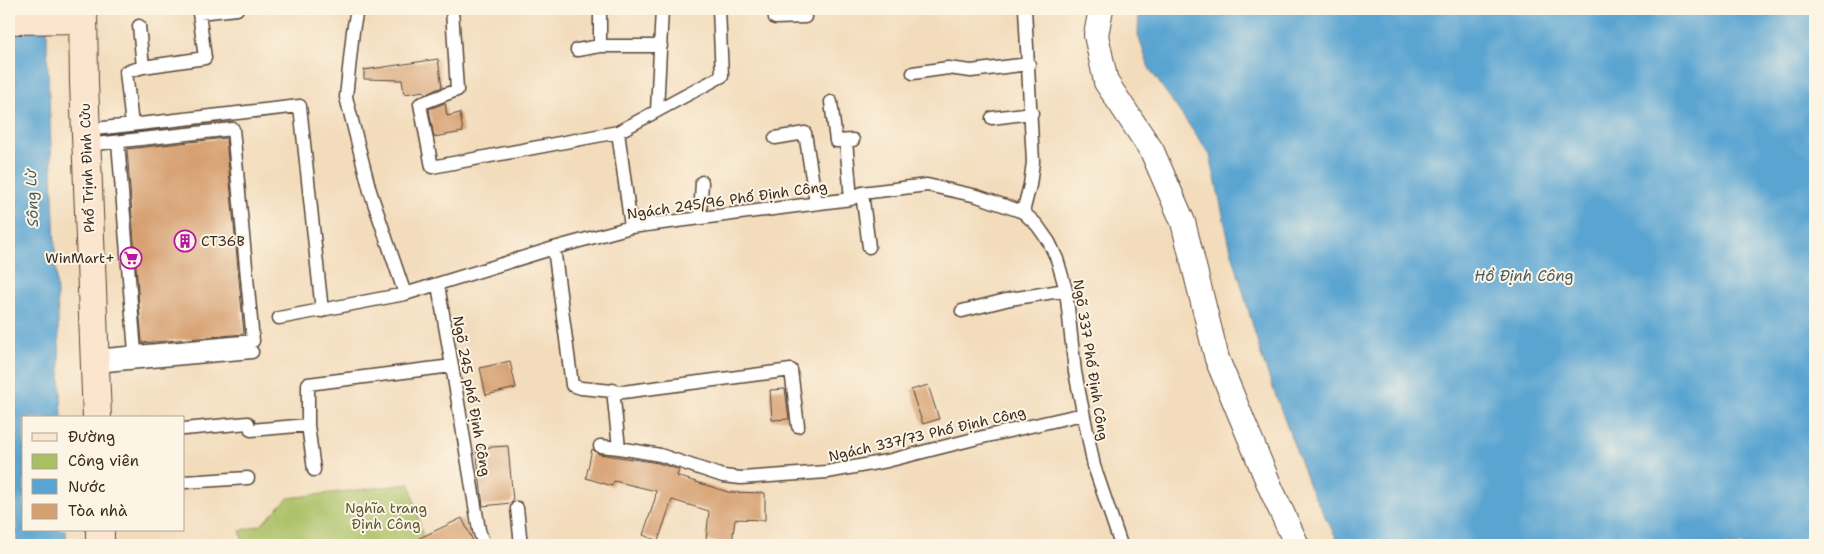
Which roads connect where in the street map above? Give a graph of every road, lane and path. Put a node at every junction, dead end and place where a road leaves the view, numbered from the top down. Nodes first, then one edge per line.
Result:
1 (237, 9) edge
2 (357, 9) edge
3 (452, 9) edge
4 (600, 9) edge
5 (662, 9) edge
6 (719, 9) edge
7 (774, 9) edge
8 (1026, 9) edge
9 (1101, 9) edge
10 (75, 16) edge
11 (805, 17) dead end
12 (9, 20) edge
13 (138, 26) dead end
14 (600, 46) junction
15 (661, 46) junction
16 (577, 50) dead end
17 (1029, 64) junction
18 (143, 67) junction
19 (913, 73) dead end
20 (831, 102) dead end
21 (657, 111) junction
22 (240, 113) junction
23 (1032, 113) junction
24 (992, 118) dead end
25 (132, 125) junction
26 (618, 132) junction
27 (86, 137) junction
28 (775, 138) dead end
29 (118, 142) junction
30 (702, 182) dead end
31 (857, 196) junction
32 (816, 203) junction
33 (1023, 212) junction
34 (700, 217) junction
35 (631, 227) junction
36 (868, 247) dead end
37 (554, 248) junction
38 (438, 284) junction
39 (1066, 290) junction
40 (405, 294) junction
41 (322, 311) junction
42 (962, 311) dead end
43 (279, 318) dead end
44 (260, 331) dead end
45 (135, 352) junction
46 (252, 352) dead end
47 (95, 361) junction
48 (452, 366) junction
49 (613, 390) junction
50 (1083, 414) junction
51 (97, 416) edge
52 (308, 424) junction
53 (798, 426) dead end
54 (185, 429) edge
55 (600, 446) dead end
56 (619, 448) junction
57 (314, 470) dead end
58 (248, 478) dead end
59 (185, 482) edge
60 (517, 508) dead end
61 (100, 532) edge
62 (100, 545) edge
63 (484, 545) edge
64 (521, 545) edge
65 (1121, 545) edge
66 (1297, 545) edge

1 - 18 lane
2 - 40 lane
3 - 26 lane
4 - 14 lane
5 - 15 lane
6 - 21 lane
7 - 11 lane
8 - 17 lane
9 - 66 street
10 - 12 main road
10 - 27 main road, Phố Trịnh Đình Cửu
13 - 18 lane
14 - 15 lane
14 - 16 lane
15 - 21 lane
17 - 19 lane
17 - 23 lane
18 - 25 lane
20 - 31 lane
21 - 26 lane
22 - 25 lane
22 - 41 lane
22 - 44 lane
23 - 24 lane
23 - 33 lane
25 - 27 lane
26 - 35 lane
27 - 29 lane
27 - 47 main road, Phố Trịnh Đình Cửu
28 - 32 lane
29 - 45 lane
29 - 45 lane
30 - 34 lane
31 - 32 lane, Ngách 245/96 Phố Định Công
31 - 33 lane, Ngách 245/96 Phố Định Công
31 - 36 lane
32 - 34 lane, Ngách 245/96 Phố Định Công
33 - 39 lane, Ngõ 337 Phố Định Công
34 - 35 lane, Ngách 245/96 Phố Định Công
35 - 37 lane, Ngách 245/96 Phố Định Công
37 - 38 lane, Ngách 245/96 Phố Định Công
37 - 49 lane
38 - 40 lane
38 - 48 lane, Ngõ 245 phố Định Công
39 - 42 lane
39 - 50 lane, Ngõ 337 Phố Định Công
40 - 41 lane
41 - 43 lane
45 - 47 lane
46 - 47 lane
47 - 51 main road, Phố Trịnh Đình Cửu
48 - 52 lane
48 - 63 lane, Ngõ 245 phố Định Công
49 - 53 lane
49 - 56 lane
50 - 56 lane, Ngách 337/73 Phố Định Công
50 - 65 lane, Ngõ 337 Phố Định Công
52 - 54 lane
52 - 57 lane
55 - 56 lane, Ngách 337/73 Phố Định Công
58 - 59 lane
60 - 64 lane
61 - 62 main road

